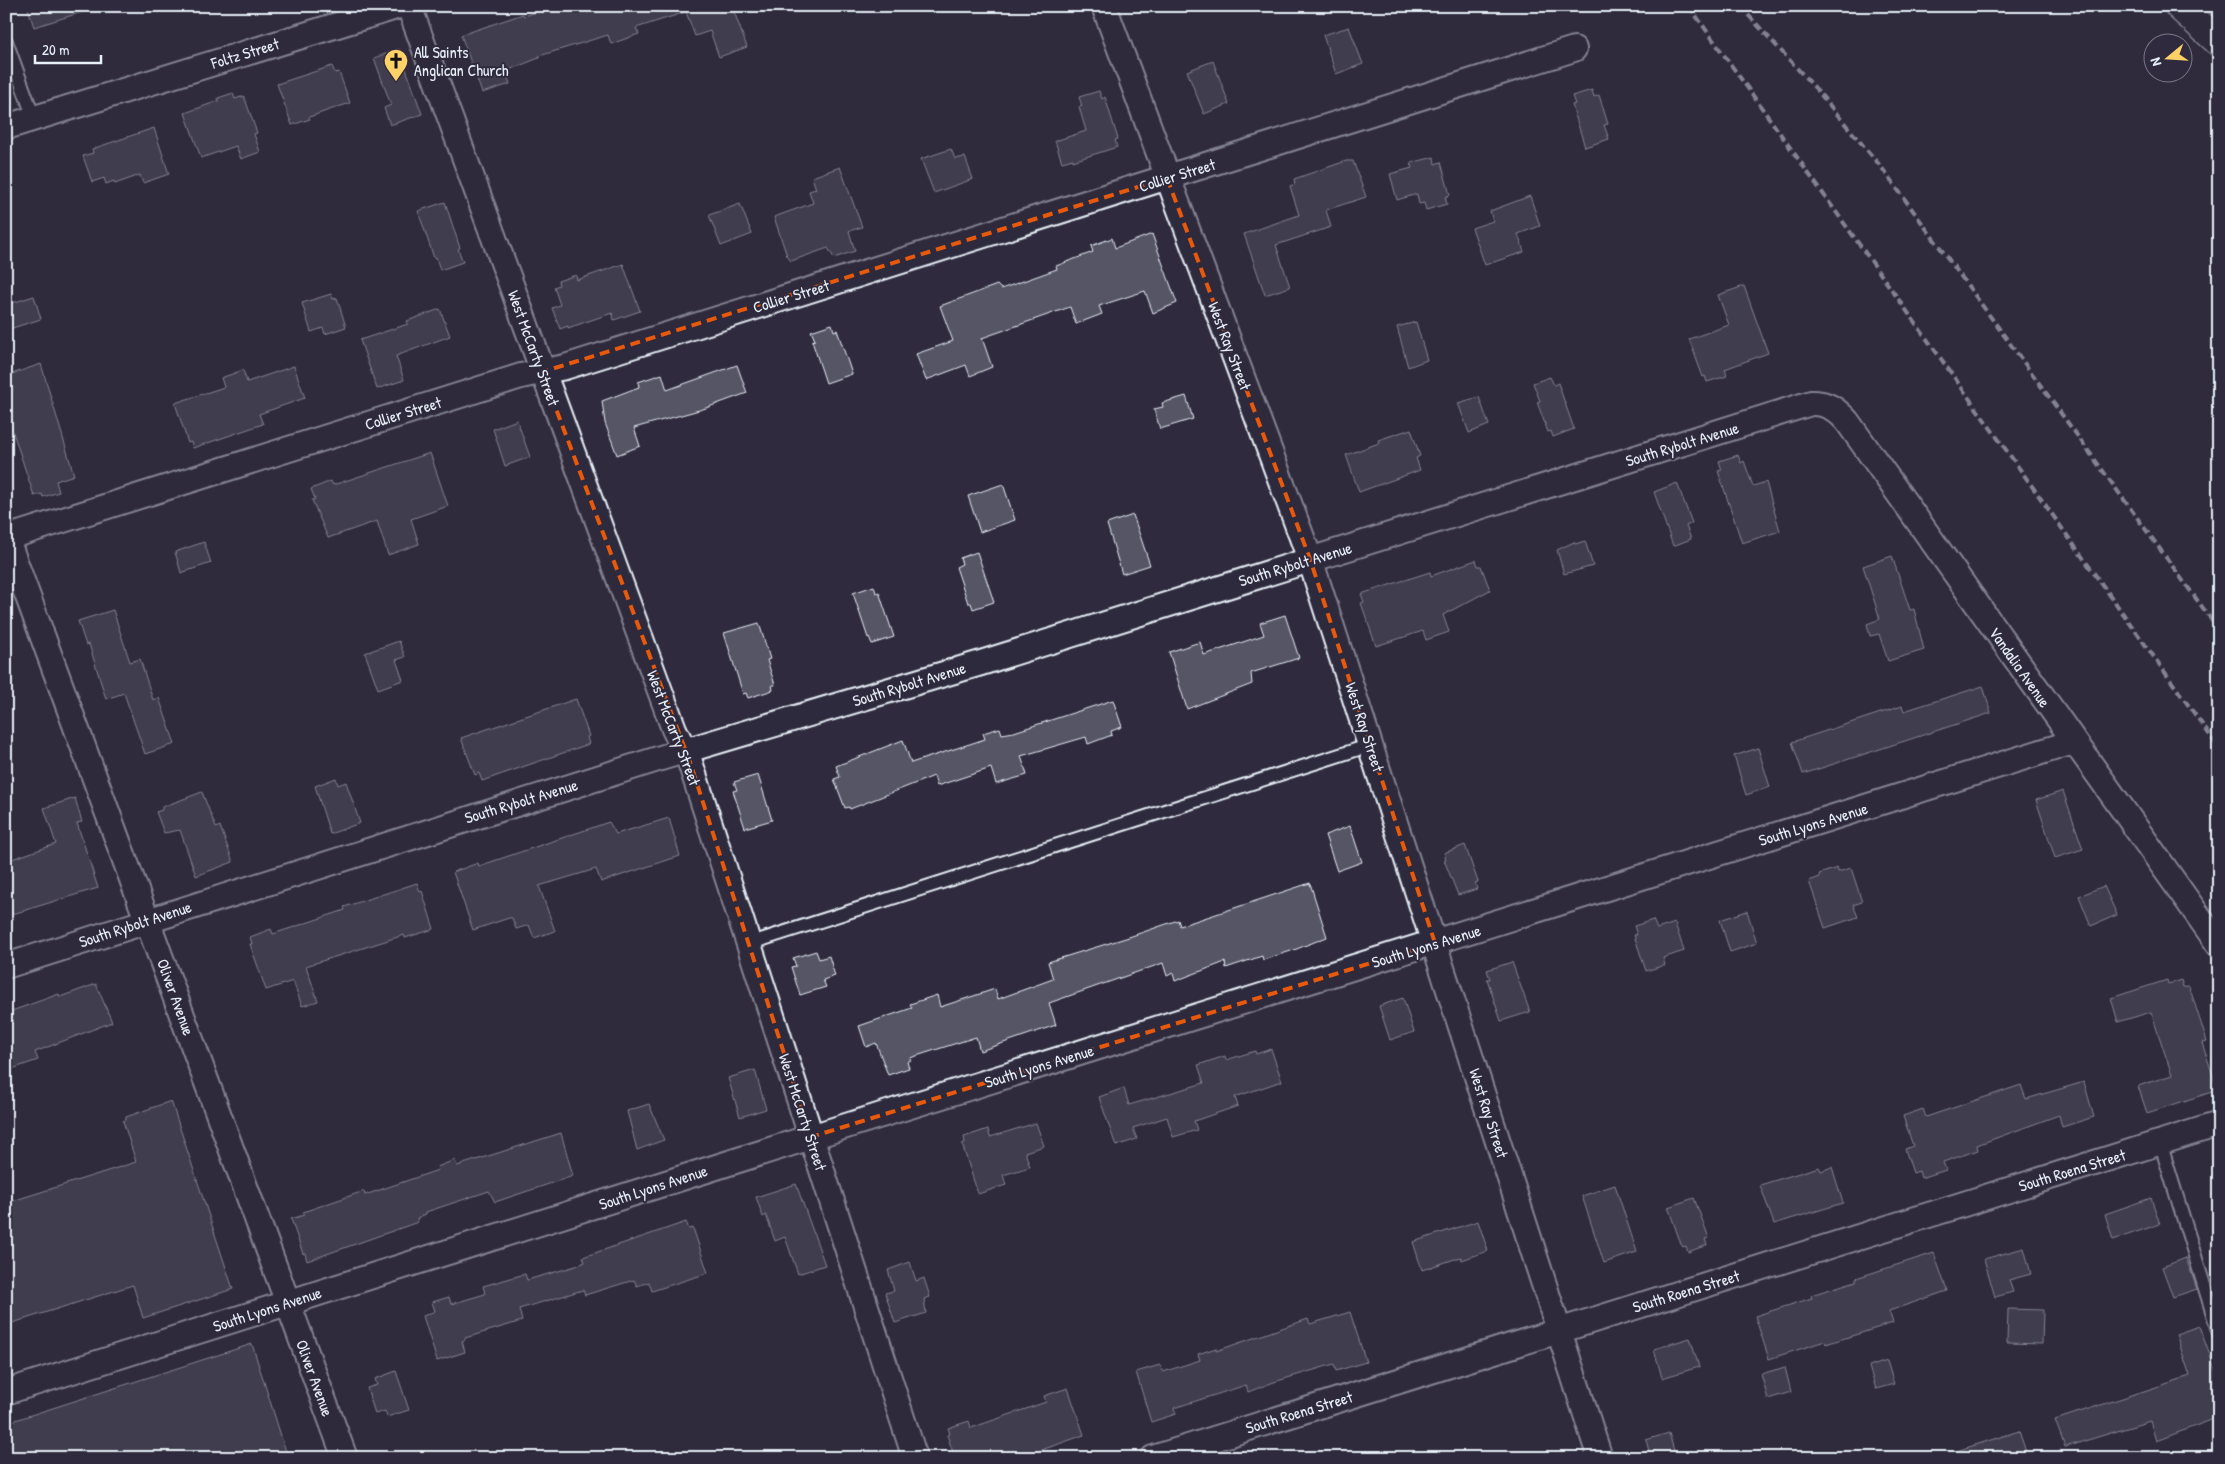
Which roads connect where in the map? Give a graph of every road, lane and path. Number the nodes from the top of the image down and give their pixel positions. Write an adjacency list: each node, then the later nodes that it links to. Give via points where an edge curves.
1 (399, 6): 8 (street, Foltz Street)
2 (409, 6): 11 (street, West McCarty Street)
3 (1104, 6): 10 (street, West Ray Street)
4 (2179, 6): 6 (highway)
5 (6, 41): 8 (lane)
6 (2219, 42)
7 (1574, 49): 10 (street, Collier Street)
8 (34, 118): 9 (street, Foltz Street)
9 (6, 127)
10 (1167, 178): 11 (street, Collier Street); 14 (street, West Ray Street)
11 (542, 372): 13 (street, Collier Street); 17 (street, West McCarty Street)
12 (1811, 403): 14 (street, South Rybolt Avenue); 15 (street, Vandalia Avenue, via 1829,406 1847,421)
13 (6, 538): 18 (street, Oliver Avenue)
14 (1310, 559): 16 (street, West Ray Street); 17 (street, South Rybolt Avenue, via 981,663)
15 (2073, 742): 19 (street, South Lyons Avenue); 21 (street, Vandalia Avenue)
16 (1371, 746): 19 (street, West Ray Street); 20 (lane)
17 (684, 751): 18 (street, South Rybolt Avenue); 20 (street, West McCarty Street)
18 (148, 919): 22 (street, South Rybolt Avenue); 26 (street, Oliver Avenue)
19 (1435, 943): 24 (street, South Lyons Avenue); 27 (street, West Ray Street)
20 (748, 944): 24 (street, West McCarty Street)
21 (2219, 946)
22 (6, 966)
23 (2219, 1124): 25 (street, South Roena Street)
24 (811, 1137): 26 (street, South Lyons Avenue); 31 (street, West McCarty Street)
25 (2160, 1142): 27 (street, South Roena Street); 28 (lane)
26 (288, 1302): 29 (street, South Lyons Avenue); 30 (street, Oliver Avenue)
27 (1559, 1330): 32 (street, South Roena Street); 33 (street, West Ray Street)
28 (2219, 1334)
29 (6, 1392)
30 (345, 1458)
31 (915, 1458)
32 (1153, 1458)
33 (1600, 1458)

